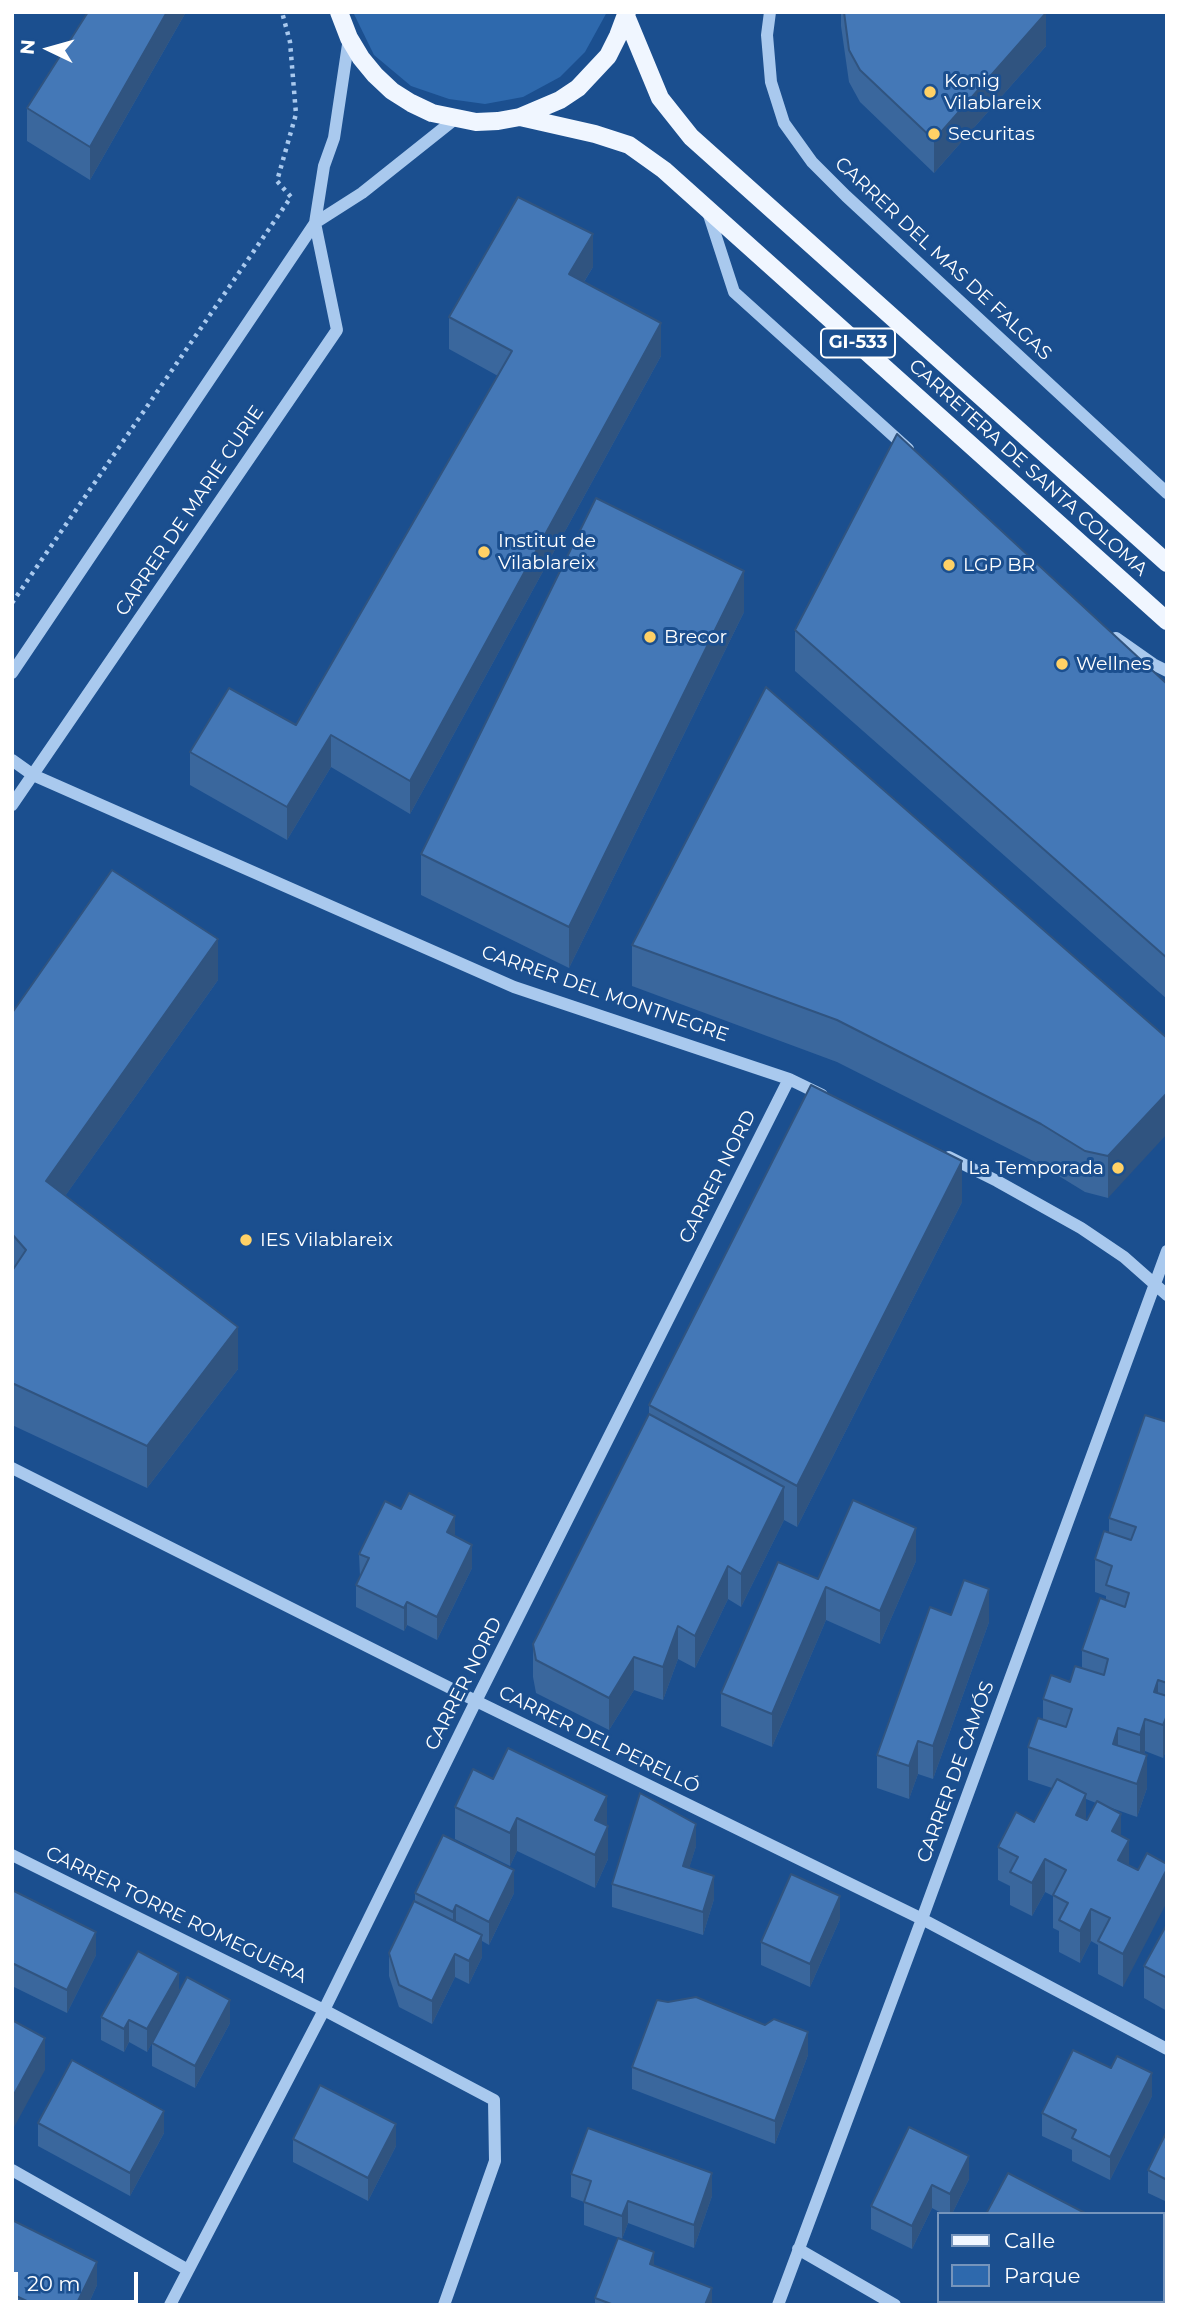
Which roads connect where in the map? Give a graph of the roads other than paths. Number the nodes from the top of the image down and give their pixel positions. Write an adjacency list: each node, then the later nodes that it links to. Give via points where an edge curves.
1 (339, 12): 4 (main road, GI-533)
2 (770, 12): 10 (street, CARRER DEL MAS DE FALGAS, via 771,82 785,122 812,162)
3 (627, 14): 5 (main road, GI-533, via 608,56 586,80 560,100); 11 (main road, CARRETERA DE SANTA COLOMA / GI-533, via 660,98 691,137)
4 (349, 38): 6 (main road, GI-533, via 392,91); 8 (street, CARRER DE MARIE CURIE)
5 (520, 117): 6 (main road, GI-533, via 476,122); 7 (main road, CARRETERA DE SANTA COLOMA / GI-533, via 629,145)
6 (454, 119): 8 (street, CARRER DE MARIE CURIE, via 362,193)
7 (707, 208): 9 (street, via 734,292); 12 (main road, CARRETERA DE SANTA COLOMA / GI-533)
8 (315, 222): 15 (street, CARRER DE MARIE CURIE); 17 (street, CARRER DE MARIE CURIE, via 337,330)
9 (920, 460)
10 (1167, 493)
11 (1167, 563)
12 (1167, 621)
13 (1105, 628): 14 (street)
14 (1167, 671)
15 (12, 673)
16 (12, 760): 17 (street, CARRER DEL MONTNEGRE)
17 (33, 775): 18 (street, CARRER DE MARIE CURIE); 19 (street, CARRER DEL MONTNEGRE, via 514,987)
18 (12, 805)
19 (789, 1079): 20 (street, CARRER DEL MONTNEGRE); 26 (street, CARRER NORD)
20 (838, 1103)
21 (936, 1151): 23 (street, via 1082,1228)
22 (1167, 1251): 23 (street, CARRER DE CAMÓS)
23 (1154, 1284): 24 (street); 28 (street, CARRER DE CAMÓS)
24 (1167, 1295)
25 (12, 1468): 26 (street, CARRER DEL PERELLÓ)
26 (476, 1701): 28 (street, CARRER DEL PERELLÓ); 29 (street, CARRER NORD)
27 (12, 1855): 29 (street, CARRER TORRE ROMEGUERA)
28 (922, 1919): 30 (street, CARRER DEL PERELLÓ); 32 (street, CARRER DE CAMÓS)
29 (324, 2010): 33 (street, CARRER NORD); 35 (street, CARRER TORRE ROMEGUERA, via 494,2100 495,2161)
30 (1167, 2049)
31 (12, 2170): 33 (street)
32 (798, 2249): 36 (street, CARRER DE CAMÓS); 37 (street)
33 (188, 2270): 34 (street, CARRER NORD)
34 (170, 2305)
35 (444, 2305)
36 (778, 2305)
37 (895, 2305)

